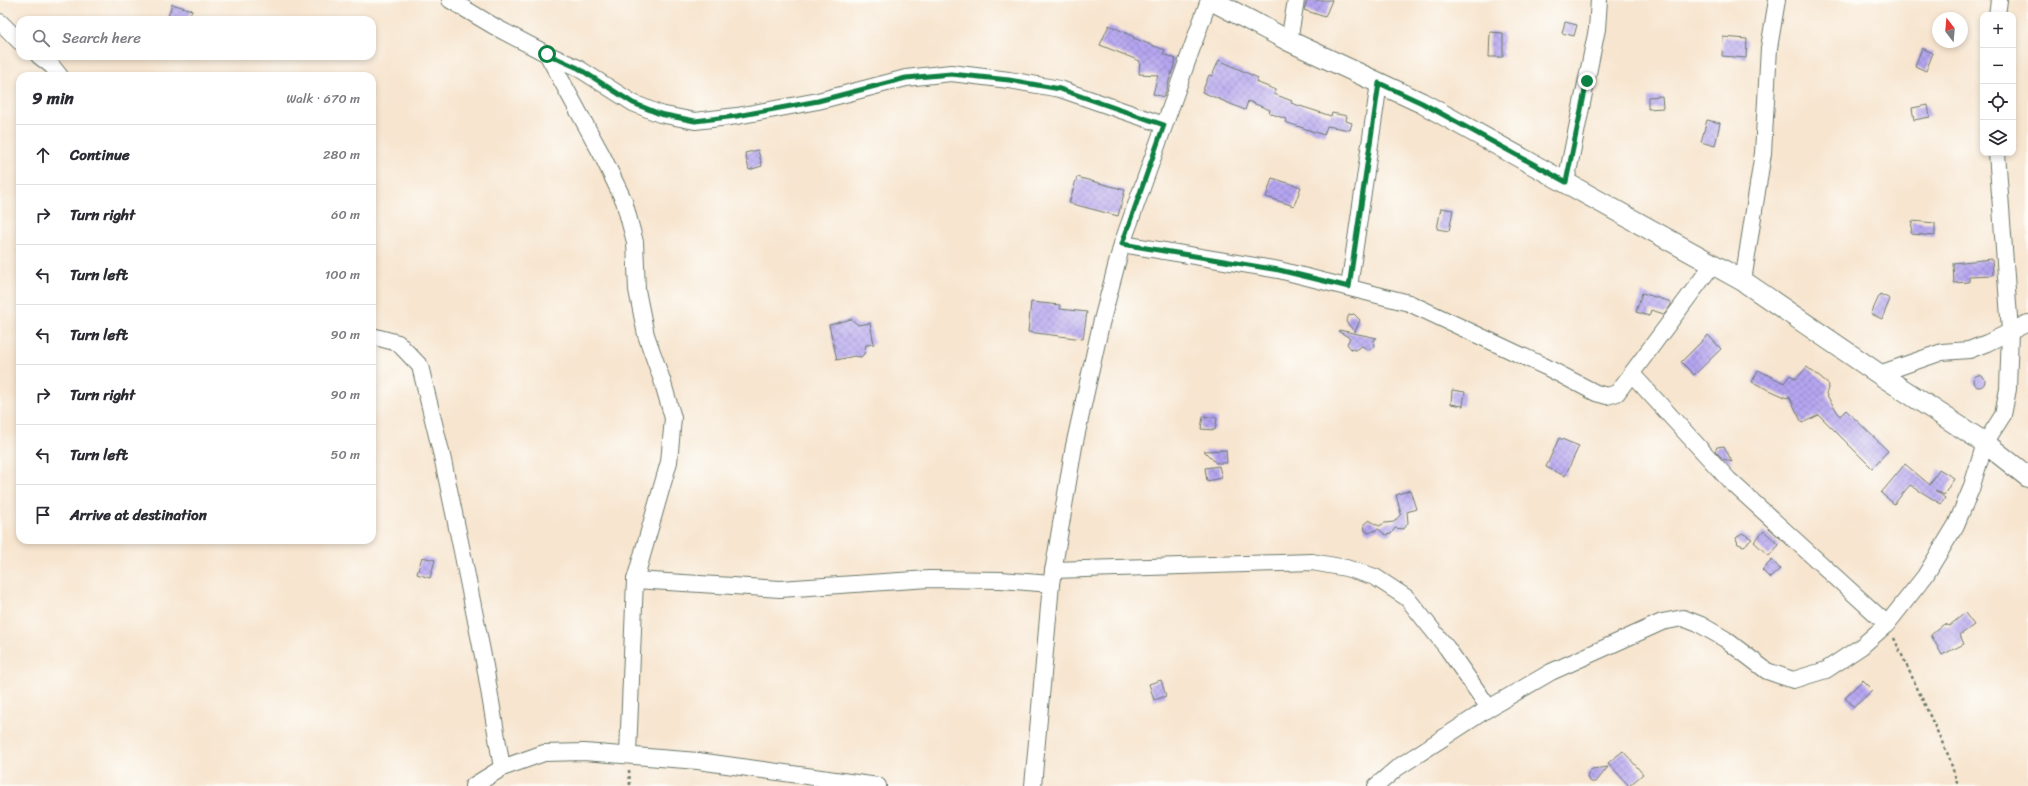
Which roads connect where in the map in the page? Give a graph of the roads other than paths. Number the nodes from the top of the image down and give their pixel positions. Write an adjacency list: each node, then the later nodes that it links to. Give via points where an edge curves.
1 (450, 0): 11 (street)
2 (1210, 0): 10 (main road); 15 (street)
3 (1296, 0): 10 (street)
4 (1599, 0): 17 (street, via 1597,29)
5 (1777, 0): 20 (street, via 1769,48 1763,152)
6 (1999, 0): 7 (street)
7 (1997, 12)
8 (0, 22): 9 (street)
9 (16, 38)
10 (1289, 41): 14 (main road)
11 (547, 54): 15 (street, via 578,68 633,103 660,114 695,121 818,101 906,78 951,74 1060,89); 30 (street, via 624,201 635,242 637,290 646,335 673,418 669,462)
12 (44, 60): 13 (street)
13 (57, 72)
14 (1379, 83): 17 (main road, via 1422,103); 21 (street)
15 (1164, 125): 18 (street)
16 (1997, 156): 23 (street)
17 (1566, 182): 19 (main road)
18 (1122, 244): 21 (street, via 1279,270); 29 (street, via 1074,446)
19 (1713, 264): 20 (main road); 25 (street)
20 (1743, 281): 26 (main road)
21 (1349, 287): 25 (street, via 1409,303 1596,393 1608,396 1617,393)
22 (2028, 324): 23 (street)
23 (2010, 331): 26 (street, via 1969,350 1942,352); 27 (street, via 2008,389 2003,415)
24 (376, 337): 34 (street, via 398,343 420,366 454,514 485,666)
25 (1632, 374): 31 (street, via 1729,480)
26 (1879, 374): 27 (main road)
27 (1985, 443): 28 (main road); 31 (street, via 1971,489 1956,525 1925,576)
28 (2028, 477)
29 (1052, 577): 30 (street, via 1000,580 929,579 780,589); 32 (street, via 1312,562 1346,568 1375,577 1407,598 1447,648); 37 (street)
30 (635, 580): 33 (street)
31 (1887, 624): 32 (street, via 1862,646 1826,670 1793,680 1767,671 1725,639 1701,625 1683,618 1662,622 1551,672)
32 (1489, 708): 38 (street, via 1397,768)
33 (628, 754): 34 (street, via 544,753); 36 (street, via 698,760)
34 (502, 768): 35 (street)
35 (473, 786)
36 (878, 786)
37 (1033, 786)
38 (1376, 786)

